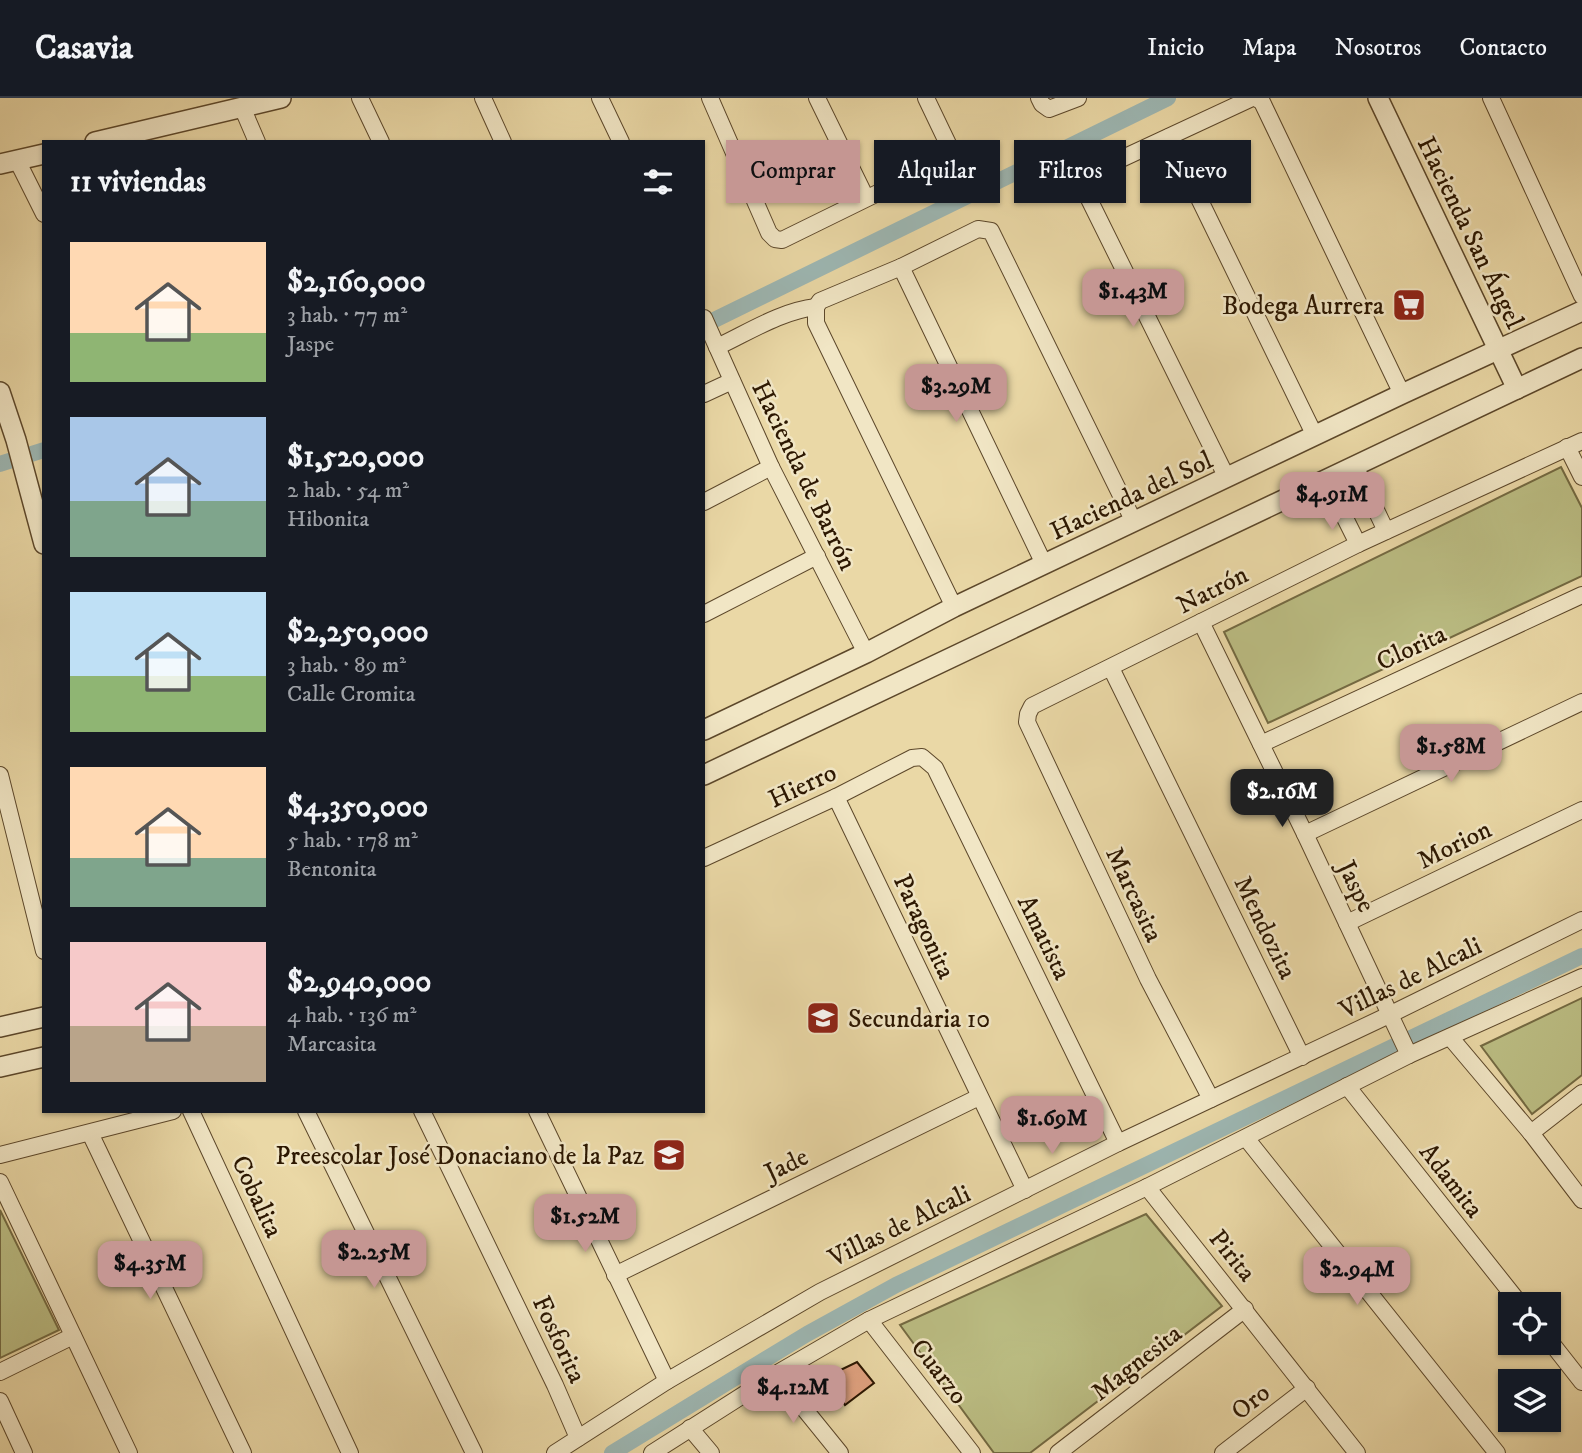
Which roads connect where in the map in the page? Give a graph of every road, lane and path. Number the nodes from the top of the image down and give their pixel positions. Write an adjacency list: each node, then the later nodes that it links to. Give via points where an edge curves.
1 (281, 98): 13 (street)
2 (360, 98): 18 (street)
3 (483, 98): 19 (street)
4 (600, 98): 20 (street)
5 (710, 98): 23 (street, via 775,239 789,238)
6 (817, 98): 23 (street)
7 (926, 98): 23 (street, via 949,151 941,162)
8 (1078, 98): 12 (street, via 1054,109)
9 (1254, 98): 15 (street); 37 (street, via 1262,102)
10 (1378, 98): 31 (street, Hacienda San Ángel)
11 (1490, 98): 26 (street)
12 (1042, 103)
13 (242, 107): 14 (street); 17 (street)
14 (134, 137): 16 (street)
15 (1169, 137): 39 (street); 44 (street, via 1093,172 1086,191)
16 (111, 140)
17 (256, 140)
18 (380, 140)
19 (502, 140)
20 (620, 140)
21 (42, 154): 22 (street)
22 (9, 162): 24 (street)
23 (866, 198)
24 (42, 211)
25 (901, 267): 27 (street, via 820,301); 47 (street, via 978,229 985,228 996,237); 52 (street)
26 (1582, 296)
27 (816, 307): 30 (street); 54 (street, via 816,323)
28 (1582, 311): 31 (street, Hacienda del Sol)
29 (705, 320): 30 (street, Hacienda de Barrón)
30 (715, 341): 33 (street, Hacienda de Barrón)
31 (1498, 350): 34 (street, Hacienda San Ángel); 37 (street, Hacienda del Sol)
32 (1582, 358): 34 (street)
33 (732, 381): 36 (street); 42 (street, Hacienda de Barrón)
34 (1517, 389): 41 (street)
35 (0, 392): 38 (street)
36 (705, 394)
37 (1402, 394): 39 (street, Hacienda del Sol)
38 (10, 436): 49 (street)
39 (1315, 436): 44 (street, Hacienda del Sol)
40 (1575, 444): 43 (street); 48 (street, Natrón)
41 (1355, 466): 45 (street); 48 (street)
42 (771, 467): 46 (street); 51 (street, Hacienda de Barrón)
43 (1582, 477)
44 (1227, 478): 47 (street, Hacienda del Sol)
45 (1326, 480): 50 (street); 65 (street)
46 (705, 501)
47 (1134, 522): 52 (street, Hacienda del Sol)
48 (1386, 531): 50 (street, Natrón)
49 (42, 536)
50 (1358, 544): 56 (street, Natrón)
51 (817, 556): 55 (street); 57 (street, Hacienda de Barrón)
52 (1044, 564): 54 (street, Hacienda del Sol)
53 (1582, 595): 62 (street, Clorita)
54 (954, 607): 57 (street, Hacienda del Sol)
55 (705, 613)
56 (1201, 622): 58 (street, Natrón); 62 (street, Jaspe)
57 (866, 653): 61 (street, Hacienda del Sol)
58 (1111, 668): 60 (street, Natrón); 79 (street, Mendozita)
59 (1582, 702): 68 (street)
60 (1032, 706): 85 (street, Marcasita, via 1027,722 1148,979)
61 (705, 730)
62 (1261, 744): 68 (street, Jaspe)
63 (922, 757): 66 (street, Hierro); 94 (street, Amatista, via 935,768)
64 (0, 775): 72 (street)
65 (705, 775)
66 (836, 797): 69 (street, Hierro); 84 (street, Paragonita)
67 (1582, 810): 71 (street, Morion)
68 (1305, 834): 71 (street, Jaspe)
69 (705, 858)
70 (1582, 920): 75 (street, Villas de Alcali)
71 (1348, 923): 75 (street, Jaspe)
72 (42, 943)
73 (1582, 977): 77 (street)
74 (42, 1017): 76 (street)
75 (1391, 1018): 78 (street, Jaspe); 79 (street, Villas de Alcali)
76 (0, 1027)
77 (1450, 1037): 78 (street); 92 (street)
78 (1408, 1052): 82 (street)
79 (1302, 1057): 85 (street, Villas de Alcali)
80 (42, 1058): 81 (street)
81 (0, 1068)
82 (1347, 1086): 93 (street); 101 (street, Adamita)
83 (1582, 1093): 92 (street)
84 (979, 1097): 98 (street, Paragonita); 100 (street, Jade)
85 (1211, 1099): 94 (street, Villas de Alcali)
86 (165, 1113): 91 (street)
87 (192, 1113): 117 (street, Cobalita)
88 (307, 1113): 118 (street)
89 (423, 1113): 113 (street, Fosforita)
90 (538, 1113): 100 (street)
91 (90, 1133): 95 (street); 116 (street)
92 (1531, 1133): 99 (street)
93 (1245, 1138): 97 (street); 127 (street)
94 (1118, 1143): 98 (street, Villas de Alcali)
95 (0, 1155)
96 (0, 1182): 104 (street)
97 (1147, 1187): 102 (street, Pirita); 103 (street)
98 (1024, 1190): 108 (street, Villas de Alcali, via 820,1292)
99 (1582, 1200)
100 (615, 1275): 108 (street)
101 (1510, 1292)
102 (1245, 1309): 110 (street, Pirita); 124 (street, Magnesita)
103 (869, 1320): 107 (street); 123 (street, Cuarzo)
104 (73, 1336): 106 (street); 115 (street)
105 (1561, 1355): 109 (street)
106 (0, 1372)
107 (776, 1374): 112 (street); 122 (street)
108 (667, 1381): 113 (street, Villas de Alcali)
109 (1582, 1382)
110 (1307, 1388): 125 (street, Oro); 126 (street, Pirita)
111 (0, 1401): 114 (street)
112 (691, 1428): 120 (street); 121 (street)
113 (578, 1438): 119 (street, Villas de Alcali)
114 (24, 1453)
115 (130, 1453)
116 (243, 1453)
117 (350, 1453)
118 (474, 1453)
119 (555, 1453)
120 (652, 1453)
121 (711, 1453)
122 (840, 1453)
123 (972, 1453)
124 (1058, 1453)
125 (1223, 1453)
126 (1357, 1453)
127 (1497, 1453)

